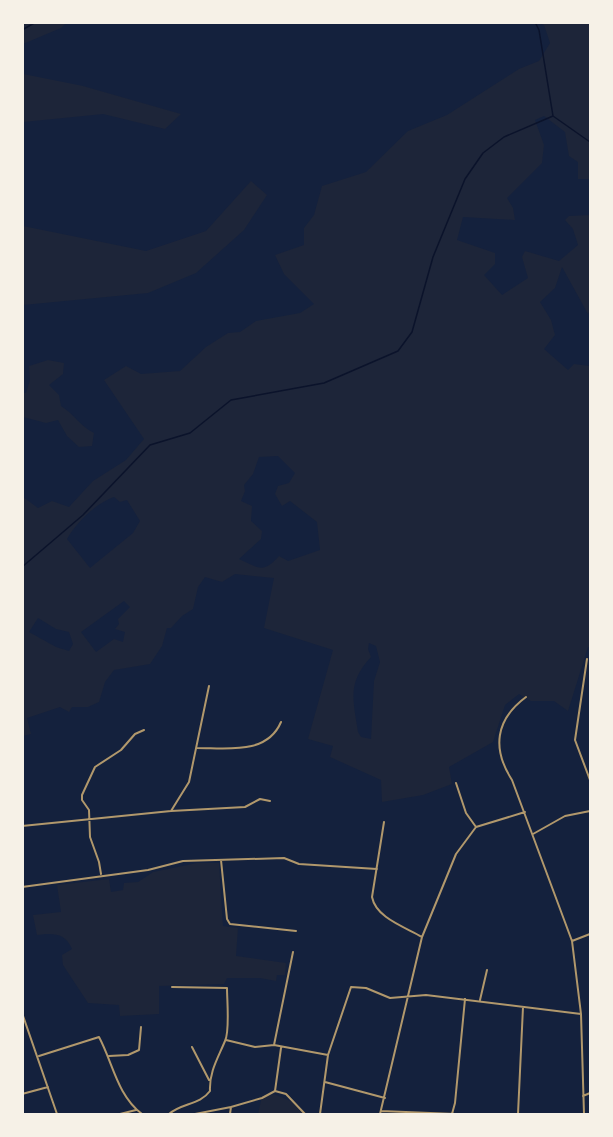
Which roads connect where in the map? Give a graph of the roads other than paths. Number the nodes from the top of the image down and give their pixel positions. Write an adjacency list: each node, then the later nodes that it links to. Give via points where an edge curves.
1 (587, 658): 7 (street, via 575,740)
2 (209, 686): 6 (street)
3 (526, 697): 12 (street, via 510,709 499,746 501,762)
4 (281, 722): 6 (street, via 268,740 254,746)
5 (144, 730): 13 (street, via 90,774 81,797)
6 (197, 748): 10 (street, via 189,782)
7 (591, 780)
8 (456, 783): 16 (street, via 466,813)
9 (270, 801): 10 (street, via 260,799 245,807)
10 (171, 810): 13 (street)
11 (591, 811): 17 (street, via 565,816)
12 (525, 812): 16 (street); 17 (street)
13 (90, 818): 15 (street); 20 (street, via 90,837)
14 (384, 822): 19 (street)
15 (22, 826)
16 (476, 827): 24 (street, via 456,854)
17 (533, 834): 25 (street)
18 (221, 860): 19 (street, via 284,858 299,864); 20 (street, via 183,861 148,870); 22 (street, via 230,924)
19 (377, 869): 24 (street, via 374,906)
20 (101, 874): 21 (street)
21 (22, 887)
22 (296, 931)
23 (591, 934): 25 (street)
24 (422, 937): 29 (street)
25 (572, 941): 34 (street)
26 (293, 952): 37 (street)
27 (487, 970): 31 (street)
28 (172, 987): 36 (street, via 227,988)
29 (409, 998): 30 (street, via 426,995); 40 (street, via 390,998 366,988 351,987); 50 (street)
30 (465, 999): 31 (street); 62 (street)
31 (480, 1000): 32 (street)
32 (523, 1007): 34 (street); 63 (street)
33 (22, 1012): 41 (street)
34 (581, 1014): 49 (street)
35 (141, 1027): 42 (street, via 139,1050)
36 (226, 1040): 37 (street, via 255,1047); 43 (street)
37 (274, 1045): 39 (street)
38 (192, 1047): 43 (street)
39 (281, 1048): 40 (street); 46 (street)
40 (328, 1055): 44 (street)
41 (39, 1056): 42 (street, via 99,1037); 45 (street)
42 (109, 1056): 52 (street, via 118,1085)
43 (209, 1080): 57 (street, via 210,1091 206,1096 175,1108)
44 (325, 1082): 50 (street); 61 (street)
45 (48, 1087): 48 (street); 54 (street)
46 (275, 1091): 51 (street); 60 (street, via 286,1094)
47 (591, 1093): 49 (street)
48 (22, 1094)
49 (583, 1096): 64 (street)
50 (385, 1098): 53 (street)
51 (231, 1107): 58 (street); 59 (street)
52 (136, 1110): 55 (street); 56 (street)
53 (381, 1113): 62 (street)
54 (57, 1114)
55 (120, 1114)
56 (142, 1114)
57 (170, 1114)
58 (195, 1114)
59 (230, 1114)
60 (305, 1114)
61 (320, 1114)
62 (454, 1114)
63 (518, 1114)
64 (584, 1114)

